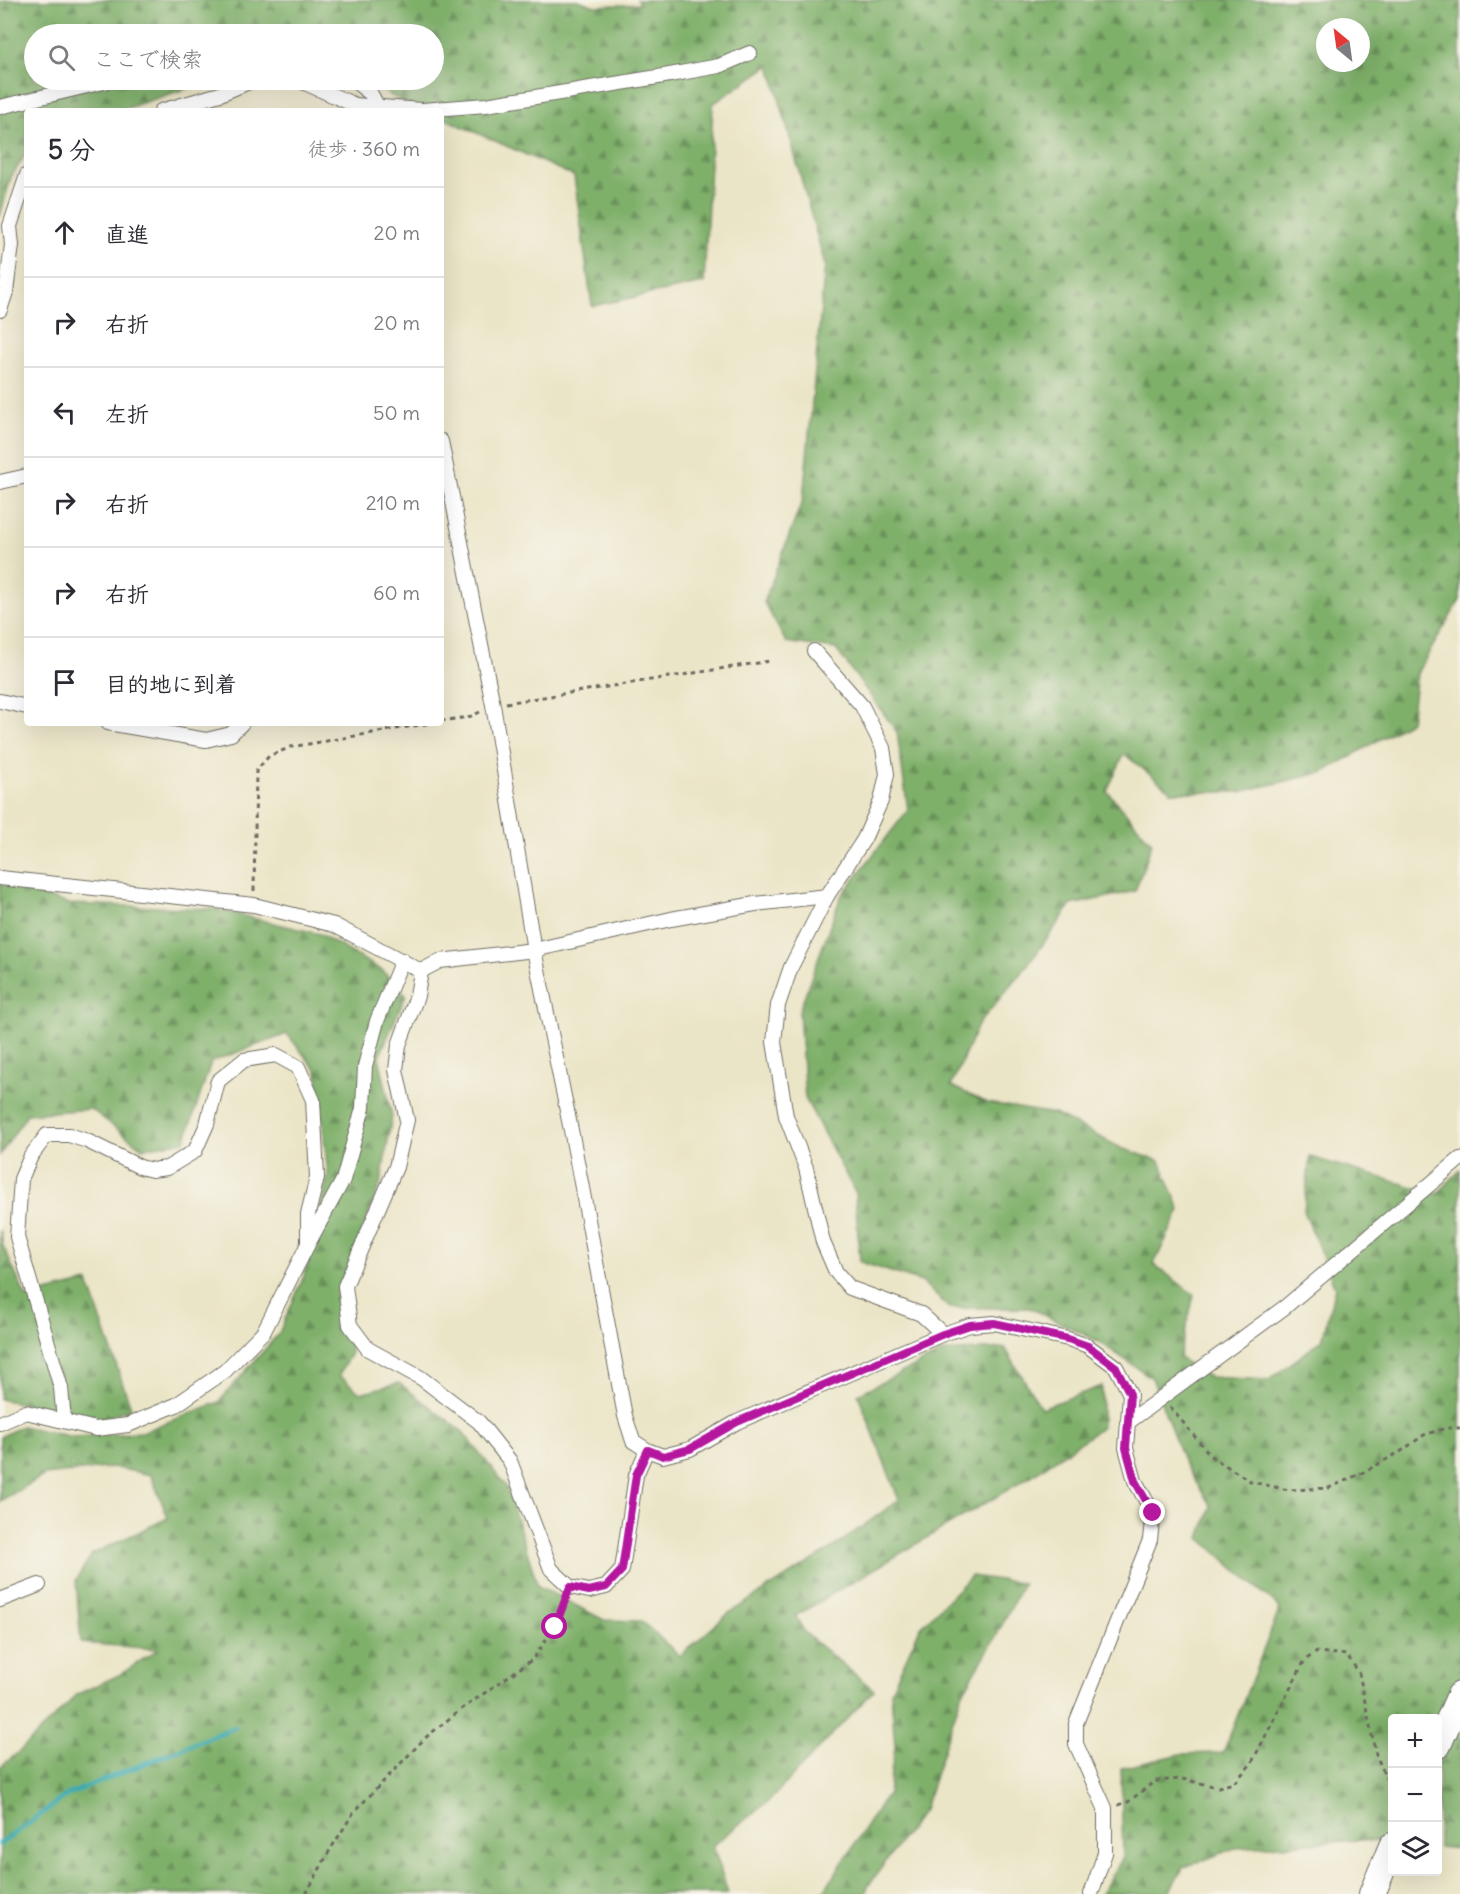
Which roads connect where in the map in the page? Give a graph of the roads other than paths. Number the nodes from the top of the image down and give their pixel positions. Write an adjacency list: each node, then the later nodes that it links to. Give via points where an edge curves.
1 (750, 53): 10 (street, via 719,66)
2 (71, 90): 6 (street)
3 (230, 90): 7 (street)
4 (321, 90): 8 (street, via 355,105)
5 (366, 90): 9 (street)
6 (0, 107)
7 (171, 108)
8 (374, 108)
9 (379, 108)
10 (444, 109)
11 (24, 184): 12 (street, via 10,226 12,245)
12 (0, 310)
13 (444, 456): 23 (street, via 494,705)
14 (24, 477): 15 (street)
15 (0, 482)
16 (814, 651): 22 (street, via 862,706 883,748 887,774 881,801 864,839)
17 (0, 701): 18 (street)
18 (24, 705)
19 (125, 726): 20 (street, via 206,740 231,734)
20 (239, 726)
21 (0, 878): 24 (street, via 254,905 334,925)
22 (827, 896): 23 (street, via 681,917); 28 (street, via 791,967 778,1005 774,1042 786,1116 806,1168 822,1242 836,1272 850,1288 921,1314)
23 (534, 950): 25 (street, via 440,961); 32 (street, via 625,1416 633,1441)
24 (402, 960): 25 (street); 27 (street, via 377,1021 365,1066 363,1108 343,1180)
25 (421, 971): 32 (street, via 417,996 399,1045 396,1070 407,1120 396,1167 345,1286 350,1325 368,1349 421,1378 478,1422 510,1461 551,1569 570,1587 589,1591 606,1587 622,1570 636,1475)
26 (1460, 1159): 31 (street, via 1285,1307)
27 (308, 1244): 29 (street, via 264,1331 225,1371 176,1405 128,1425 96,1429); 29 (street, via 308,1214 317,1177 314,1100 298,1066 276,1055 244,1060 218,1082 195,1151 167,1168 140,1167 87,1141 69,1135 47,1135 31,1156 21,1179 17,1238 61,1388)
28 (943, 1334): 31 (street, via 970,1325 994,1323 1088,1346 1116,1367 1130,1394); 32 (street, via 737,1422 690,1449 663,1456)
29 (64, 1421): 30 (street, via 26,1412)
30 (0, 1423)
31 (1127, 1424): 38 (street, via 1126,1448 1135,1481 1153,1513 1150,1540 1076,1723 1076,1744 1105,1808 1105,1853)
32 (648, 1450)
33 (39, 1585): 34 (street)
34 (0, 1600)
35 (1460, 1695): 36 (highway)
36 (1442, 1734)
37 (1388, 1856): 39 (highway)
38 (1091, 1894)
39 (1372, 1894)

